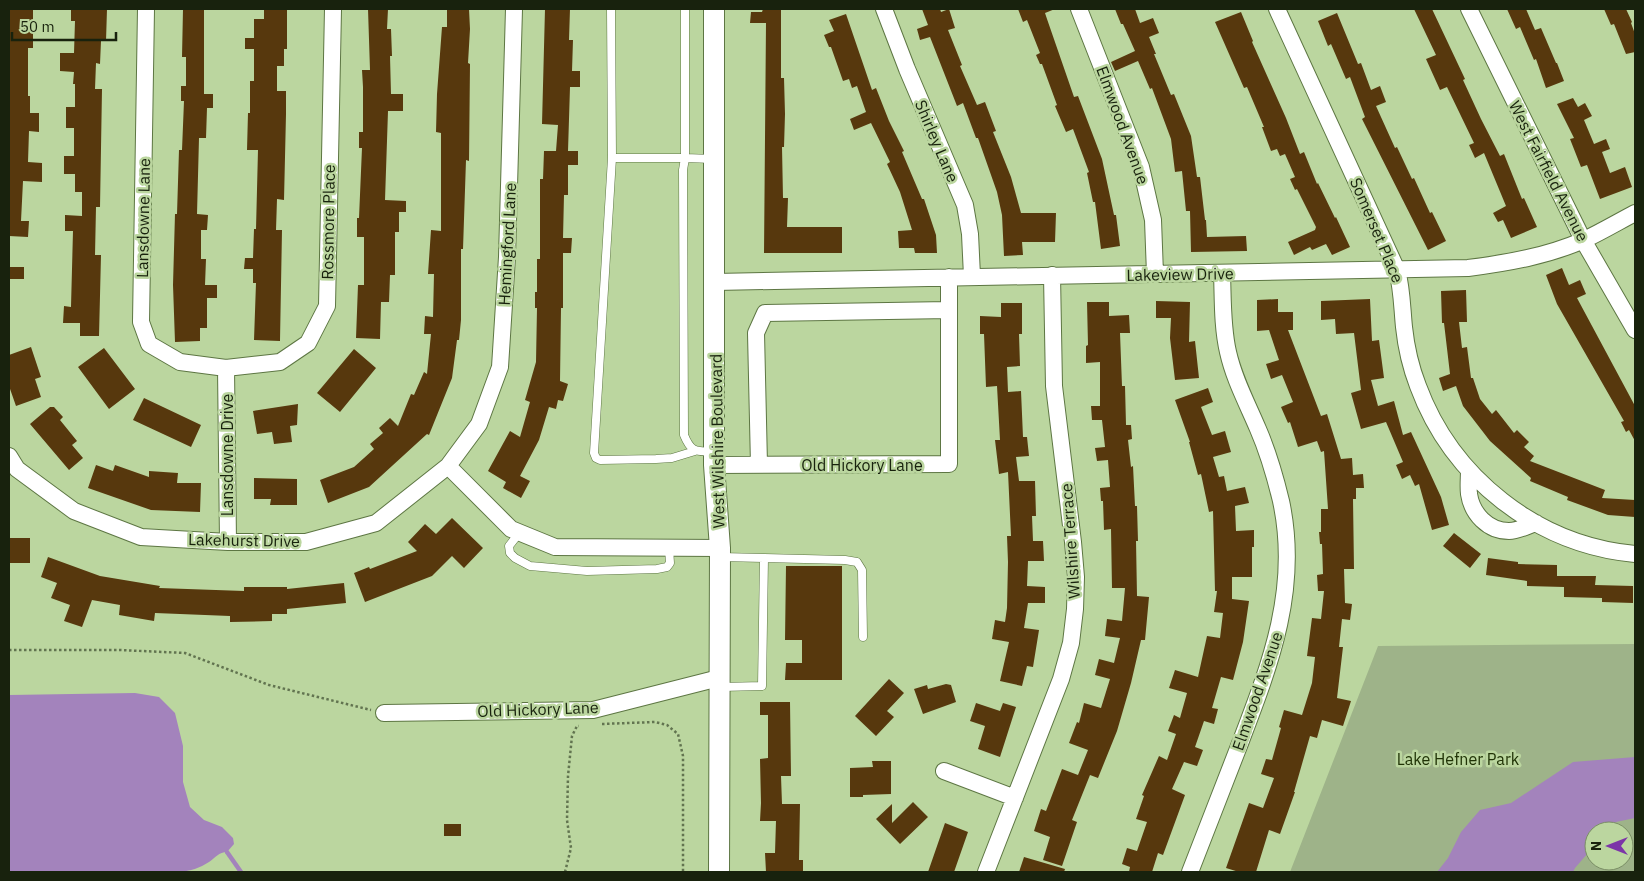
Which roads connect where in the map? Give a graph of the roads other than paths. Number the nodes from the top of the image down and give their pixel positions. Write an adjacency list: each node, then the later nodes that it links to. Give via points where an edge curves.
1 (146, 9): 25 (street, Lansdowne Lane, via 141,322 149,344 180,362)
2 (333, 9): 25 (street, Rossmore Place, via 327,306 308,342 280,362)
3 (514, 9): 28 (street, Hemingford Lane, via 507,257 500,367 479,424)
4 (611, 9): 11 (lane)
5 (685, 9): 12 (lane)
6 (714, 9): 13 (street, West Wilshire Boulevard)
7 (884, 9): 20 (street, Shirley Lane, via 965,205)
8 (1079, 9): 18 (street, Elmwood Avenue, via 1141,167 1153,220)
9 (1277, 9): 16 (street, Somerset Place)
10 (1469, 9): 15 (street, West Fairfield Avenue)
11 (612, 158): 12 (lane); 26 (lane, via 594,453 600,460)
12 (685, 158): 13 (lane); 26 (lane, via 684,435 688,446)
13 (715, 159): 22 (street, West Wilshire Boulevard)
14 (1635, 213): 15 (street, Lakeview Drive)
15 (1583, 240): 16 (street, Lakeview Drive, via 1541,255 1497,264 1446,270); 24 (street, West Fairfield Avenue)
16 (1397, 270): 17 (street, Lakeview Drive); 30 (street, Somerset Place, via 1404,328 1418,386 1445,440)
17 (1222, 273): 18 (street, Lakeview Drive); 45 (street, Elmwood Avenue, via 1223,324 1228,352 1268,454 1281,503 1286,585 1277,639 1265,679)
18 (1155, 274): 19 (street, Lakeview Drive)
19 (1052, 275): 20 (street, Lakeview Drive); 42 (street, Wilshire Terrace, via 1054,386 1073,542 1075,609 1071,643 1061,679)
20 (972, 276): 21 (street, Lakeview Drive)
21 (949, 277): 22 (street, Lakeview Drive); 23 (street)
22 (715, 282): 26 (street, West Wilshire Boulevard)
23 (949, 310): 27 (street, via 766,313 756,333); 27 (street, Old Hickory Lane, via 949,464)
24 (1635, 330)
25 (226, 368): 33 (street, Lansdowne Drive)
26 (708, 456): 27 (street, Old Hickory Lane); 35 (street, West Wilshire Boulevard)
27 (759, 465)
28 (448, 466): 32 (street, via 511,529); 33 (street, Lakehurst Drive, via 376,522 306,542)
29 (12, 467): 33 (street, Lakehurst Drive, via 74,511 141,537)
30 (1469, 470): 31 (street, Somerset Place, via 1503,502); 31 (street, via 1469,494 1473,508 1488,525 1509,531)
31 (1536, 522): 36 (street, Somerset Place, via 1572,540)
32 (520, 532): 34 (street, via 556,546); 34 (lane, via 510,546 510,553 530,566 587,571 666,568 670,563)
33 (228, 542)
34 (669, 548): 35 (street)
35 (720, 552): 37 (lane); 39 (street, West Wilshire Boulevard)
36 (1635, 554)
37 (764, 558): 38 (lane, via 857,562 862,570); 39 (lane, via 762,686)
38 (863, 637)
39 (719, 682): 40 (street, Old Hickory Lane, via 593,710); 43 (street, West Wilshire Boulevard)
40 (384, 713)
41 (944, 771): 42 (street)
42 (1015, 798): 44 (street, Wilshire Terrace)
43 (719, 872)
44 (986, 872)
45 (1190, 872)

